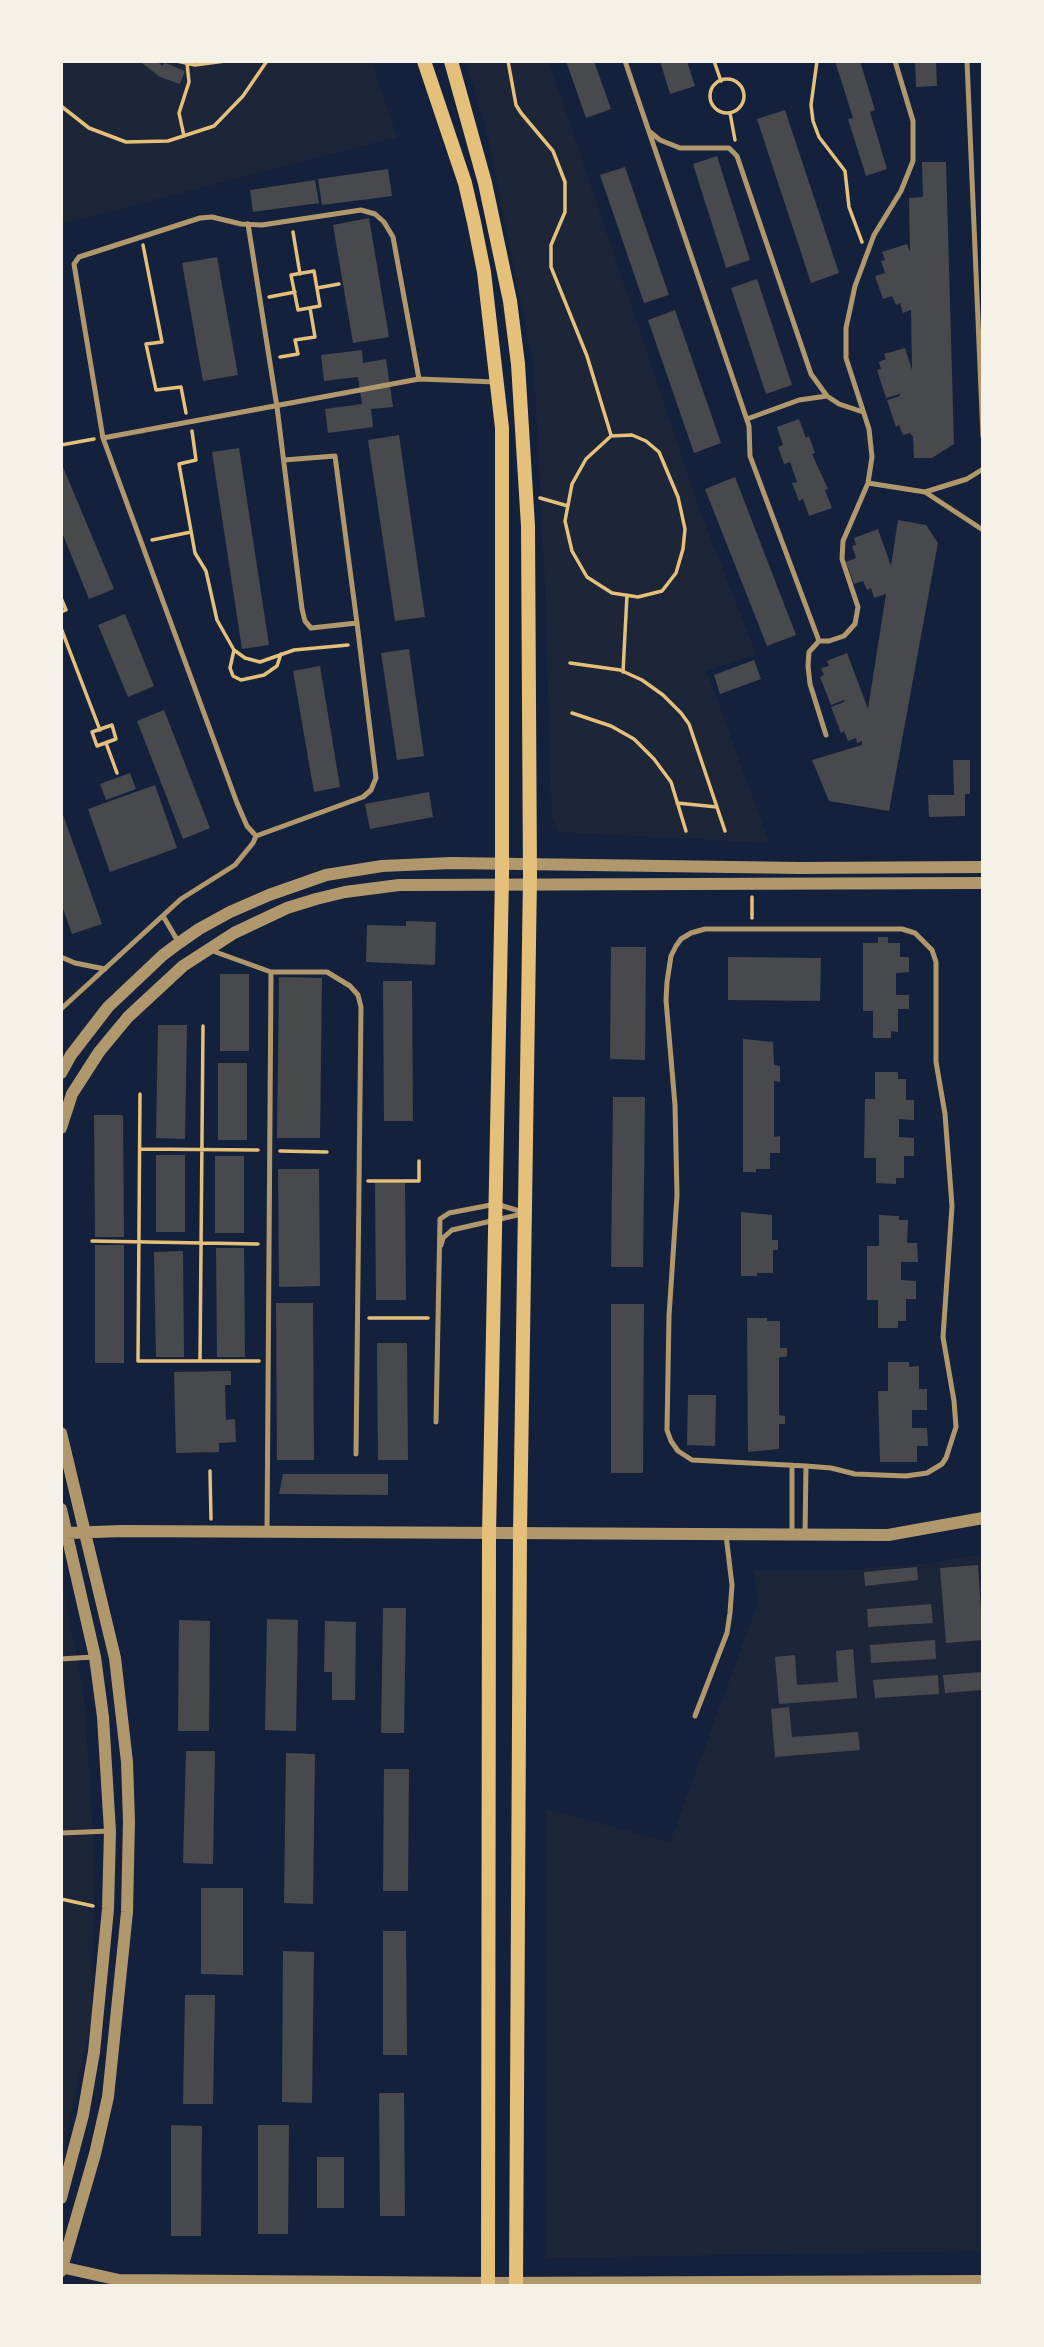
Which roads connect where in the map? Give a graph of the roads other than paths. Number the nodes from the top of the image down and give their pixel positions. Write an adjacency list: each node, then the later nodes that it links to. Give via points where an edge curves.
1 (424, 61): 9 (main road, via 474,222)
2 (451, 61): 26 (main road, via 485,183 518,364 527,494)
3 (625, 61): 6 (lane)
4 (895, 61): 12 (lane, via 913,121 913,161 874,235 846,328 846,358)
5 (967, 61): 14 (lane)
6 (648, 130): 10 (lane, via 680,148 729,148 737,156 811,374); 13 (lane)
7 (248, 224): 8 (lane, via 361,210 384,222 393,237); 11 (lane); 15 (lane, via 200,218 79,257 74,264)
8 (419, 379): 9 (lane); 11 (lane)
9 (498, 382): 25 (main road, via 502,442)
10 (827, 396): 12 (lane); 13 (lane, via 799,400)
11 (278, 407): 15 (lane); 16 (lane)
12 (863, 412): 18 (lane, via 872,457)
13 (747, 419): 22 (lane, via 750,457)
14 (983, 437)
15 (103, 438): 24 (lane, via 237,803)
16 (284, 460): 21 (lane, via 305,621 311,628); 21 (lane, via 335,456)
17 (983, 469): 19 (lane)
18 (868, 483): 19 (lane); 22 (lane, via 843,541 842,559 858,607 855,624 844,636)
19 (925, 492): 20 (lane)
20 (983, 530)
21 (357, 623): 24 (lane, via 376,778 363,797)
22 (819, 641): 23 (lane, via 809,652 808,666)
23 (826, 735)
24 (256, 836): 31 (lane, via 235,865)
25 (502, 864): 26 (street); 29 (main road); 32 (street, via 382,866 326,875 230,912)
26 (530, 864): 27 (street); 30 (main road)
27 (983, 867)
28 (983, 883): 30 (street)
29 (501, 884): 30 (street); 33 (street, via 345,892 287,908); 40 (main road)
30 (530, 884): 41 (main road)
31 (163, 916): 32 (lane); 35 (lane)
32 (179, 943): 38 (street, via 108,1007)
33 (207, 949): 36 (lane); 39 (street, via 137,1009 99,1052 72,1094)
34 (61, 957): 35 (lane)
35 (106, 969): 37 (lane)
36 (271, 972): 46 (lane, via 327,972 358,995); 52 (lane)
37 (61, 1009)
38 (61, 1073)
39 (61, 1128)
40 (496, 1203): 41 (lane); 42 (main road); 43 (lane, via 443,1215 438,1224)
41 (525, 1213): 42 (lane); 54 (main road)
42 (495, 1220): 43 (lane, via 452,1230); 55 (main road)
43 (439, 1251): 44 (lane)
44 (436, 1422)
45 (61, 1433): 51 (street)
46 (356, 1454)
47 (792, 1465): 48 (lane); 48 (lane, via 692,1460 678,1451 667,1430 677,1195 674,1069 666,1000 671,956 681,939 705,929 902,929 923,939 936,962 936,1062 945,1114 951,1206 943,1337 956,1427 942,1465 927,1474 855,1474); 57 (lane)
48 (806, 1466): 58 (lane)
49 (61, 1509): 53 (street)
50 (983, 1518): 58 (street, via 888,1535)
51 (86, 1531): 52 (street); 53 (street); 65 (street, via 115,1658 126,1749 127,1912 108,2096)
52 (267, 1532): 55 (street)
53 (68, 1533): 59 (street)
54 (520, 1533): 55 (street); 56 (street); 68 (main road)
55 (489, 1534): 67 (main road)
56 (726, 1535): 57 (street); 61 (lane, via 732,1585 727,1633)
57 (792, 1535): 58 (street)
58 (805, 1535)
59 (95, 1657): 60 (lane); 62 (street)
60 (61, 1659)
61 (695, 1716)
62 (110, 1831): 63 (lane); 64 (street, via 108,1909 94,2052)
63 (61, 1833)
64 (61, 2198)
65 (62, 2268): 67 (street, via 119,2280)
66 (983, 2281): 68 (street)
67 (488, 2284): 68 (street)
68 (516, 2284)

